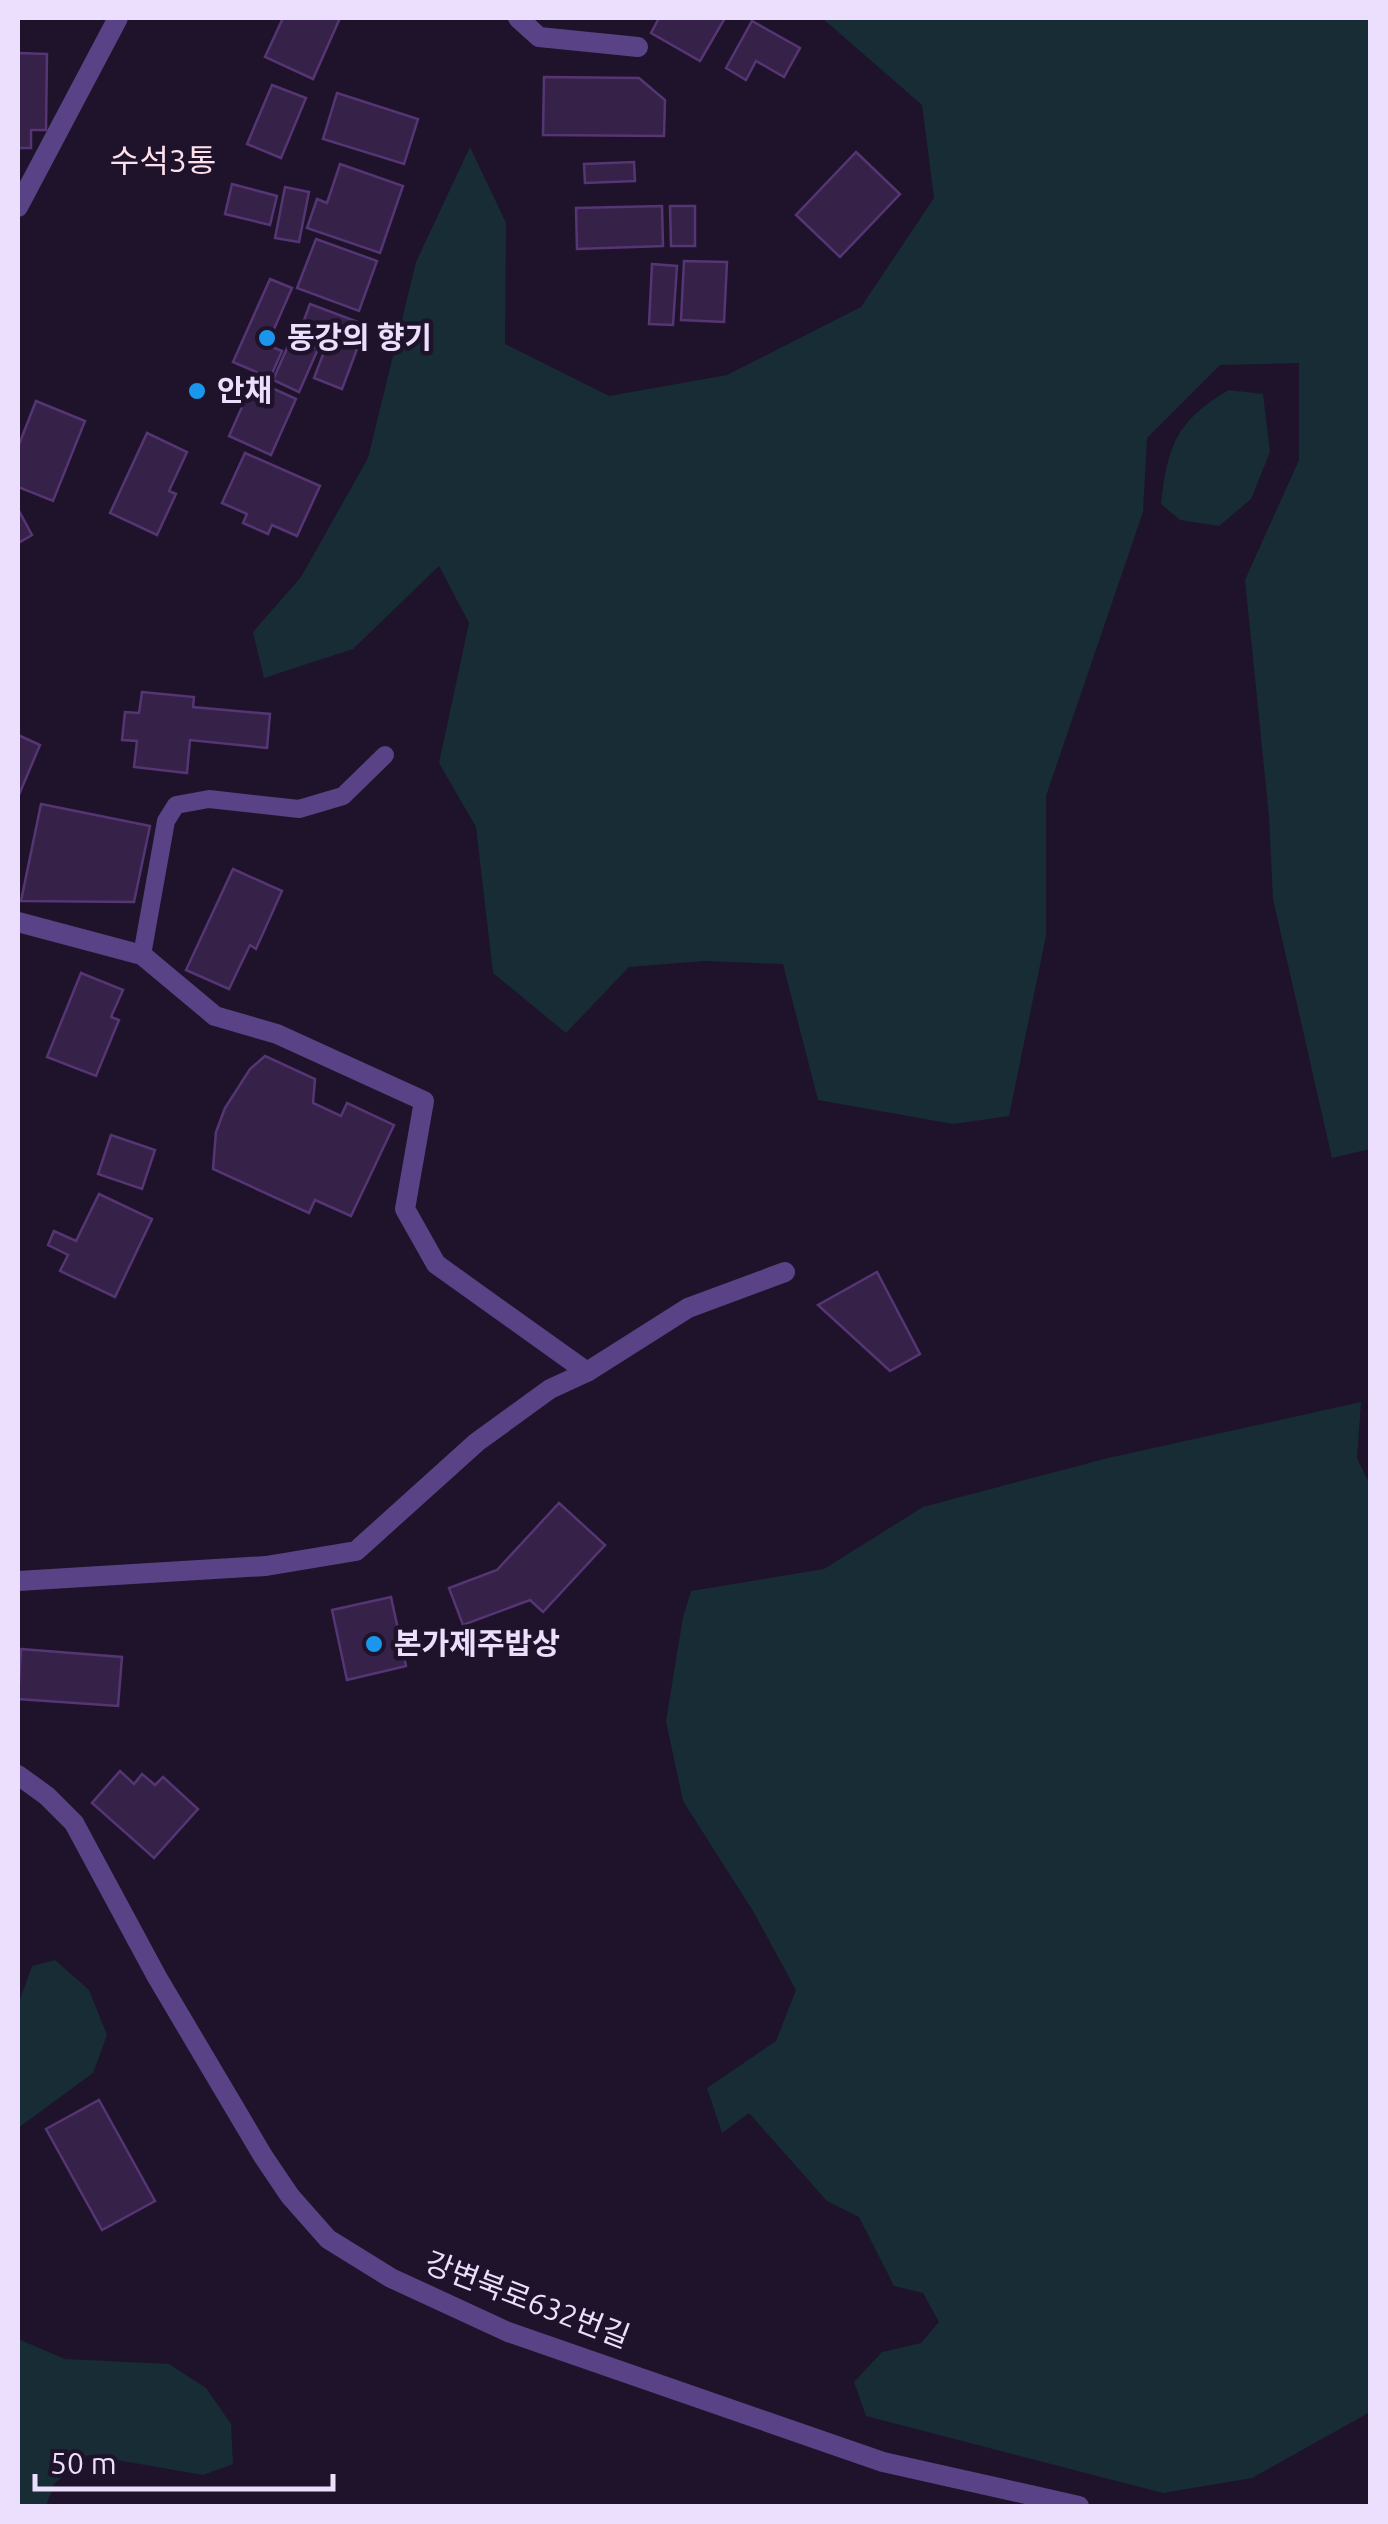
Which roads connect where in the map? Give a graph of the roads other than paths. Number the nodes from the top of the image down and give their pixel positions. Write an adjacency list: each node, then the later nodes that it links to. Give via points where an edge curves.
1 (118, 18): 4 (street)
2 (518, 18): 3 (street, via 539,36)
3 (638, 47)
4 (18, 206)
5 (385, 756): 7 (lane, via 343,796 299,809 209,799 176,805 166,821)
6 (18, 922): 7 (street)
7 (142, 956): 9 (street, via 215,1016 277,1034 424,1101 405,1209 436,1264)
8 (785, 1272): 9 (street, via 688,1308)
9 (587, 1372): 10 (street, via 550,1389 477,1442 356,1551 266,1566)
10 (18, 1581)
11 (18, 1775): 12 (street, 강변북로632번길, via 74,1823 263,2156 328,2239 390,2278 508,2332 883,2462)
12 (1079, 2506)

